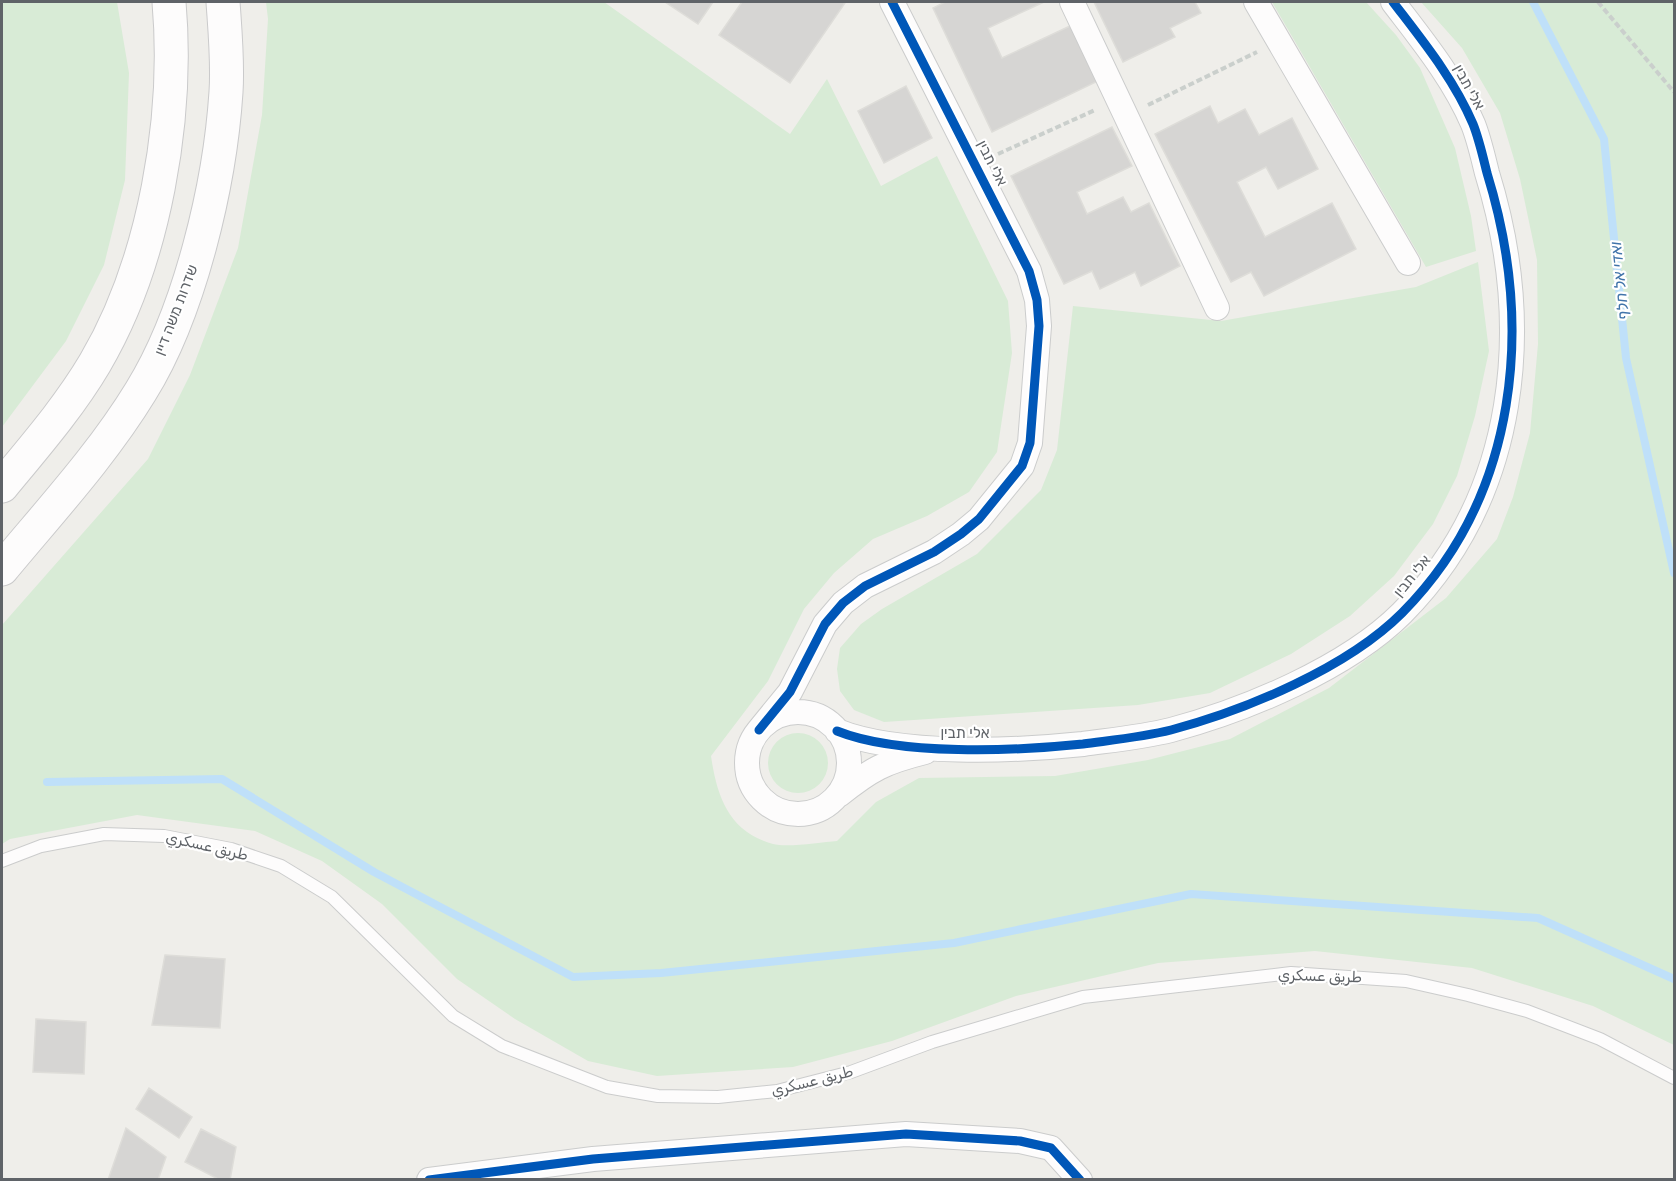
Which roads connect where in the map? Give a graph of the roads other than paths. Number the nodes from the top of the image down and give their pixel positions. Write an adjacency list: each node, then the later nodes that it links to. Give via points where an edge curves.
1 (169, 2): 9 (street, via 172,53 168,121 147,235 132,282 96,362)
2 (223, 2): 10 (street, שדרות משה דיין, via 226,91 222,129 199,248 183,301 142,390 110,437)
3 (892, 2): 11 (street, אלי תבין, via 1029,271 1039,326 1030,443 1022,466 979,519 934,552 865,586 843,603 825,624)
4 (1072, 2): 8 (street)
5 (1256, 2): 7 (street)
6 (1393, 2): 14 (street, אלי תבין, via 1444,72 1473,124 1500,215 1509,272 1511,373 1501,432 1486,487 1462,535 1402,613 1368,640 1331,666 1228,711 1169,730 1121,739 1054,747)
7 (1408, 263)
8 (1217, 308)
9 (2, 486)
10 (2, 569)
11 (810, 654): 12 (street, אלי תבין, via 814,703); 13 (street, אלי תבין, via 790,692)
12 (830, 725): 13 (street, via 807,713 789,713 772,718); 14 (street, אלי תבין, via 860,740); 15 (street, via 846,746 849,764 846,781)
13 (759, 730): 15 (street, via 746,759 754,791 765,803 794,815 810,814)
14 (942, 748): 15 (street, אלי תבין, via 899,758 869,771)
15 (837, 796)
16 (2, 861): 17 (lane, طريق عسكري, via 41,846 104,834 164,836 231,849 271,863 332,897 453,1016 502,1046 607,1087 658,1096 718,1097 777,1091 850,1072 932,1042 1083,997 1291,973 1406,981 1527,1011 1600,1039)
17 (1674, 1078)
18 (429, 1179): 19 (street, via 593,1159 906,1134 1020,1141 1051,1148)
19 (1080, 1179)

